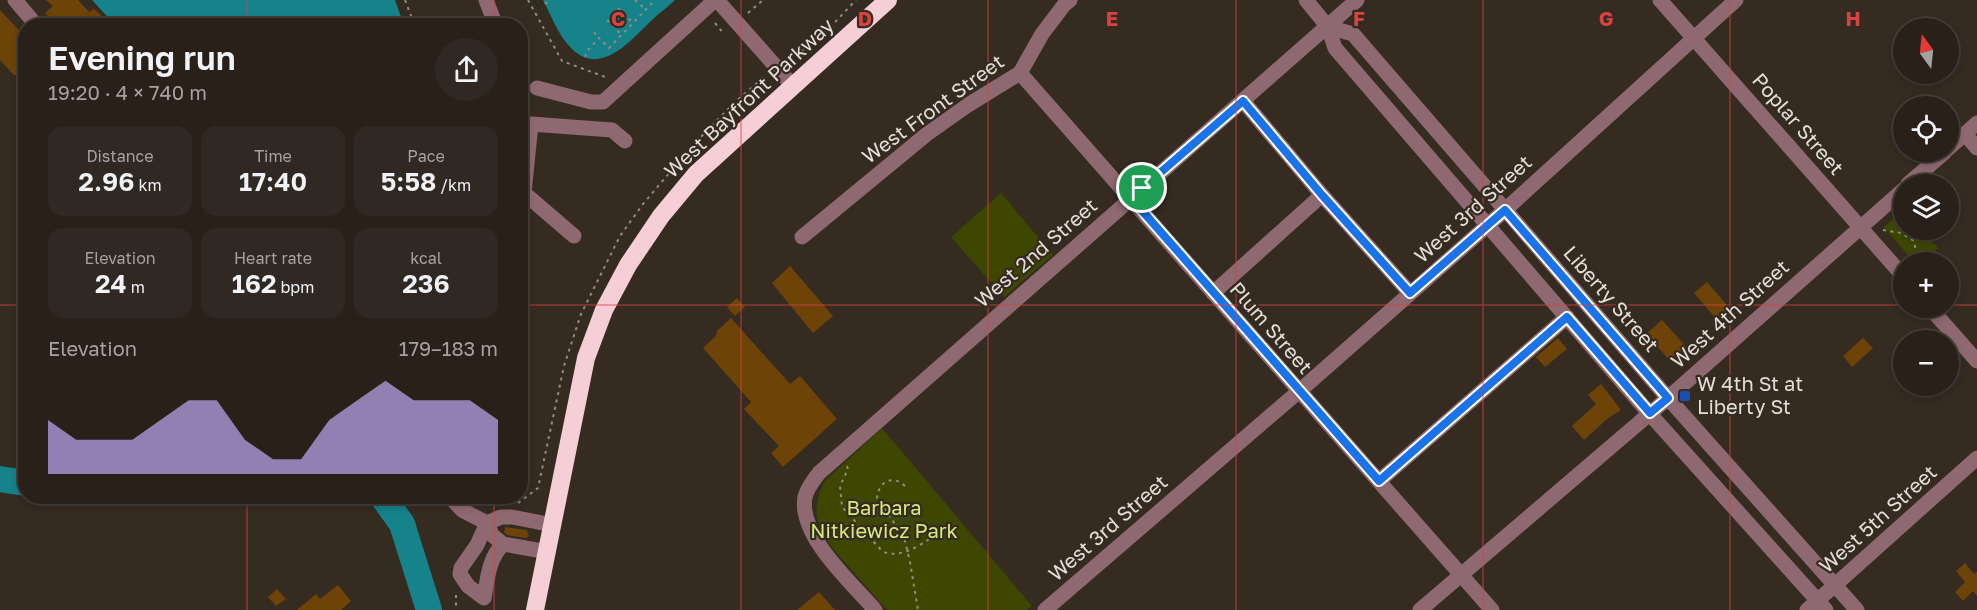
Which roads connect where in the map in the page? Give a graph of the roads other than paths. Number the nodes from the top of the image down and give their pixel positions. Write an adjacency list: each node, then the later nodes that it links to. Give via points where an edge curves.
1 (15, 0): 10 (street)
2 (486, 0): 11 (street)
3 (716, 0): 15 (street); 18 (street, via 610,97 603,102)
4 (888, 0): 15 (highway, West Bayfront Parkway)
5 (1070, 0): 14 (street, West Front Street, via 1042,34)
6 (1306, 0): 12 (street)
7 (1357, 0): 12 (street, West 2nd Street)
8 (1660, 0): 13 (street, Poplar Street)
9 (1737, 0): 13 (street, West 3rd Street)
10 (30, 18)
11 (493, 18)
12 (1328, 27): 17 (street, West 2nd Street); 31 (street, Liberty Street, via 1353,34); 32 (street, via 1335,48)
13 (1693, 38): 31 (street, West 3rd Street); 33 (street, Poplar Street)
14 (1020, 73): 29 (street, Plum Street); 35 (street, West Front Street, via 927,134)
15 (793, 86): 49 (highway, West Bayfront Parkway, via 678,194 612,294 586,358)
16 (537, 88): 18 (street)
17 (1243, 101): 28 (street); 29 (street, West 2nd Street)
18 (591, 102): 19 (street)
19 (589, 129): 22 (street, via 612,130); 24 (street, via 531,124)
20 (1971, 129): 21 (street); 23 (street)
21 (1959, 140)
22 (625, 141)
23 (1977, 148)
24 (528, 158)
25 (1933, 162): 26 (street)
26 (1919, 174)
27 (528, 195): 34 (street)
28 (1322, 195): 37 (street); 38 (street)
29 (1131, 198): 38 (street, Plum Street); 57 (street, West 2nd Street, via 819,473 805,497 814,539)
30 (1893, 198): 33 (street, West 4th Street)
31 (1505, 210): 32 (street, West 3rd Street); 43 (street, Liberty Street)
32 (1488, 224): 37 (street, West 3rd Street); 39 (street)
33 (1860, 226): 36 (street, Poplar Street); 43 (street, West 4th Street)
34 (574, 236)
35 (802, 237)
36 (1893, 264)
37 (1410, 293): 42 (street, West 3rd Street)
38 (1213, 294): 42 (street, Plum Street)
39 (1567, 317): 44 (street); 46 (street)
40 (1939, 318): 41 (street)
41 (1977, 361)
42 (1299, 391): 46 (street, Plum Street); 58 (street, West 3rd Street)
43 (1668, 398): 44 (street, West 4th Street); 54 (street, Liberty Street)
44 (1650, 413): 53 (street, West 4th Street); 55 (street)
45 (1977, 458): 54 (street, West 5th Street)
46 (1379, 481): 53 (street, Plum Street)
47 (456, 504): 48 (street)
48 (487, 523): 49 (street, via 512,517); 50 (street); 51 (street)
49 (553, 525): 52 (highway, West Bayfront Parkway)
50 (477, 545): 51 (street); 51 (street, via 460,574 484,598)
51 (499, 549): 52 (street)
52 (548, 552): 56 (highway, West Bayfront Parkway)
53 (1461, 574): 59 (street, West 4th Street); 60 (street, Plum Street)
54 (1835, 586): 55 (street, West 5th Street); 61 (street, Liberty Street)
55 (1817, 607)
56 (536, 610)
57 (875, 610)
58 (1045, 610)
59 (1420, 610)
60 (1492, 610)
61 (1857, 610)

